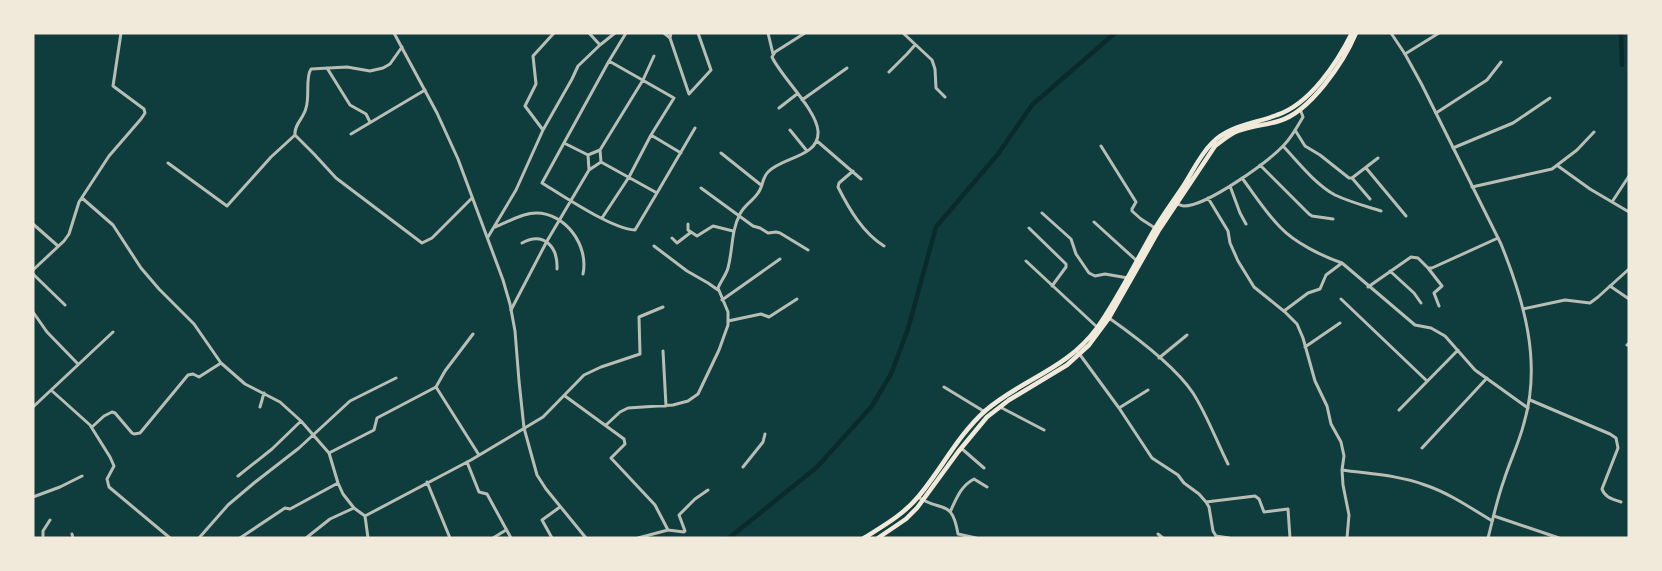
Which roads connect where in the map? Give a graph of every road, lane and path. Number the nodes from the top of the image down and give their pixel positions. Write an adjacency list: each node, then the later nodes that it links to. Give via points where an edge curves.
1 (121, 33): 75 (street, via 113,86 145,112 109,156)
2 (394, 33): 19 (street)
3 (554, 33): 40 (street, via 533,56 536,84 525,106)
4 (589, 33): 17 (street)
5 (615, 33): 17 (street)
6 (626, 33): 23 (street)
7 (664, 33): 16 (street)
8 (698, 33): 16 (street, via 711,70 688,94)
9 (768, 33): 20 (street)
10 (805, 33): 20 (street)
11 (903, 33): 18 (street)
12 (1352, 33): 34 (main road, via 1329,70)
13 (1356, 33): 36 (main road, via 1333,72)
14 (1391, 33): 21 (street)
15 (1439, 33): 21 (street)
16 (670, 35)
17 (600, 45): 40 (street, via 578,66)
18 (915, 45): 27 (street); 31 (street, via 932,60 936,88)
19 (402, 47): 25 (street, via 383,68); 29 (street)
20 (773, 54): 30 (street, via 773,60)
21 (1405, 54): 37 (street)
22 (654, 56): 28 (street)
23 (609, 61): 28 (street); 48 (street)
24 (1501, 62): 37 (street, via 1487,80)
25 (327, 68): 38 (street, via 350,105 366,114); 44 (street, via 309,72 306,111)
26 (847, 68): 33 (street)
27 (889, 72)
28 (643, 80): 46 (street, via 674,98); 52 (street)
29 (425, 90): 38 (street); 76 (street, via 459,159)
30 (797, 94): 33 (street); 35 (street)
31 (945, 97)
32 (1550, 98): 51 (street, via 1513,123)
33 (802, 100): 47 (street, via 816,123)
34 (1299, 104): 36 (street); 81 (main road, via 1276,116 1237,126 1221,136 1207,149)
35 (779, 108)
36 (1300, 111): 42 (street, via 1303,117); 81 (main road, via 1278,122 1228,136 1215,146)
37 (1436, 113): 51 (street)
38 (371, 122): 45 (street)
39 (695, 128): 54 (street)
40 (543, 130): 94 (street)
41 (790, 130): 53 (street)
42 (1295, 130): 50 (street); 68 (street, via 1305,146)
43 (1594, 132): 61 (street)
44 (295, 135): 59 (street, via 227,206); 76 (street, via 336,178 422,243)
45 (351, 135)
46 (651, 135): 54 (street); 66 (street)
47 (817, 141): 53 (street); 64 (street)
48 (564, 143): 56 (street); 79 (street, via 542,183)
49 (1101, 146): 96 (street, via 1136,202 1132,211)
50 (1283, 146): 60 (street); 82 (street, via 1334,194)
51 (1453, 148): 72 (street)
52 (600, 150): 56 (street); 58 (street)
53 (807, 151): 70 (street, via 770,170)
54 (681, 153): 74 (street)
55 (721, 153): 70 (street)
56 (588, 155): 63 (street)
57 (1378, 158): 62 (street)
58 (601, 162): 63 (street); 66 (street)
59 (168, 163)
60 (1260, 165): 67 (street); 88 (street, via 1309,214)
61 (1558, 166): 72 (street); 80 (street)
62 (1366, 168): 68 (street); 86 (street)
63 (589, 170): 79 (street)
64 (853, 171): 69 (street); 106 (street, via 838,187 864,229)
65 (1629, 176): 80 (street)
66 (629, 177): 74 (street); 87 (street)
67 (1242, 178): 71 (street); 111 (street, via 1281,228)
68 (1352, 178): 78 (street)
69 (861, 179)
70 (761, 185): 85 (street)
71 (1230, 186): 77 (street); 93 (street)
72 (1472, 187): 101 (street)
73 (701, 188): 85 (street)
74 (657, 193): 87 (street, via 635,230)
75 (82, 198): 104 (street, via 69,234); 147 (street, via 113,225 141,268 194,324)
76 (472, 198): 99 (street)
77 (1208, 198): 81 (street, via 1185,206); 133 (street, via 1254,287)
78 (1370, 199)
79 (571, 201): 87 (street); 89 (street)
80 (1612, 202): 83 (street)
81 (1175, 203): 96 (main road); 135 (main road)
82 (1381, 211)
83 (1629, 212)
84 (1042, 213): 118 (street, via 1071,239 1089,273)
85 (739, 216): 97 (street); 107 (street)
86 (1406, 216)
87 (602, 218)
88 (1333, 219)
89 (559, 220): 94 (street, via 545,214 526,214); 102 (street); 117 (street, via 578,239)
90 (1094, 222): 110 (street)
91 (33, 224): 104 (street)
92 (688, 224): 98 (street)
93 (1246, 224)
94 (494, 228): 99 (street)
95 (1029, 228): 119 (street, via 1066,264)
96 (1155, 228): 110 (main road)
97 (733, 231): 98 (street, via 713,226 697,236); 122 (street, via 728,270)
98 (690, 233): 100 (street, via 677,243)
99 (488, 237): 132 (street)
100 (672, 238)
101 (1498, 238): 112 (street); 131 (street)
102 (547, 242): 103 (street, via 538,239); 113 (street, via 556,255); 132 (street)
103 (522, 243)
104 (58, 246): 116 (street)
105 (654, 246): 122 (street)
106 (884, 246)
107 (808, 250)
108 (780, 259): 126 (street)
109 (1026, 261): 119 (street)
110 (1137, 261): 118 (main road)
111 (1342, 263): 120 (street); 133 (street, via 1326,275 1320,289)
112 (1428, 268): 115 (street, via 1414,257); 129 (street, via 1442,286 1434,293)
113 (558, 269)
114 (1629, 269): 121 (street)
115 (1390, 271): 120 (street); 127 (street)
116 (33, 272): 128 (street)
117 (583, 274)
118 (1128, 278): 138 (main road)
119 (1052, 286): 138 (street)
120 (1368, 286): 143 (street, via 1415,325 1445,336)
121 (1610, 286): 125 (street); 131 (street, via 1590,303 1565,300)
122 (718, 290): 126 (street)
123 (797, 299): 136 (street, via 769,317 761,314)
124 (1341, 299): 151 (street)
125 (1629, 299)
126 (722, 300): 136 (street)
127 (1421, 303)
128 (64, 305)
129 (1439, 306)
130 (663, 307): 157 (street, via 639,317 640,354 584,375)
131 (1523, 309): 158 (street, via 1532,349)
132 (512, 310): 170 (street)
133 (1284, 311): 142 (street, via 1297,324)
134 (33, 312): 148 (street)
135 (1109, 318): 145 (main road); 146 (street)
136 (728, 321): 159 (street, via 698,394 691,400)
137 (1340, 323): 142 (street)
138 (1097, 327): 145 (main road)
139 (113, 332): 148 (street)
140 (473, 334): 152 (street)
141 (1187, 335): 146 (street)
142 (1305, 347): 182 (street, via 1341,442)
143 (1458, 350): 150 (street); 151 (street)
144 (663, 351): 159 (street)
145 (1079, 353): 162 (main road, via 1067,365); 163 (street); 166 (main road)
146 (1159, 358): 179 (street, via 1191,391)
147 (221, 363): 156 (street, via 245,384); 169 (street, via 199,377 189,375 140,433 132,433 112,412)
148 (78, 364): 154 (street)
149 (396, 378): 173 (street, via 350,401)
150 (1487, 378): 164 (street); 175 (street)
151 (1427, 381): 165 (street)
152 (436, 387): 176 (street, via 377,418 374,430); 177 (street)
153 (944, 387): 166 (street)
154 (51, 390): 160 (street); 169 (street)
155 (1148, 390): 163 (street)
156 (264, 393): 161 (street); 167 (street)
157 (565, 396): 168 (street); 170 (street, via 543,417)
158 (1530, 400): 164 (street); 192 (street, via 1616,438 1618,448 1602,489 1604,495)
159 (666, 406): 168 (street, via 628,408)
160 (33, 407)
161 (260, 407)
162 (1000, 407): 171 (street); 174 (main road)
163 (1119, 408): 191 (street, via 1152,458 1178,475)
164 (1528, 408): 197 (street)
165 (1399, 410)
166 (985, 412): 190 (main road, via 965,433)
167 (301, 421): 173 (street); 184 (street)
168 (606, 425): 201 (street, via 625,444 611,458 655,505)
169 (92, 427): 207 (street, via 113,461 108,487)
170 (524, 428): 177 (street); 193 (street, via 537,476)
171 (1044, 430)
172 (765, 434): 180 (street)
173 (314, 436): 176 (street); 208 (street, via 228,505)
174 (961, 448): 181 (street); 190 (main road)
175 (1422, 448)
176 (329, 453): 186 (street)
177 (479, 455): 178 (street)
178 (467, 462): 185 (street); 200 (street, via 479,492 487,494)
179 (1228, 464)
180 (743, 467)
181 (984, 468)
182 (1342, 470): 199 (street, via 1426,485); 224 (street, via 1349,515)
183 (82, 476): 189 (street)
184 (238, 476)
185 (427, 482): 196 (street); 212 (street)
186 (338, 483): 194 (street); 209 (street, via 290,509 285,508)
187 (987, 487): 195 (street, via 972,479 963,486)
188 (708, 490): 201 (street, via 679,515 686,531)
189 (33, 497)
190 (921, 499): 195 (street); 202 (main road); 205 (main road)
191 (1206, 502): 222 (street, via 1216,536); 223 (street, via 1255,496 1264,512 1288,509)
192 (1621, 502)
193 (560, 507): 215 (street, via 542,520); 216 (street)
194 (354, 508): 196 (street); 210 (street, via 330,519)
195 (951, 511): 204 (street)
196 (365, 516): 211 (street)
197 (1494, 516): 199 (street); 226 (street)
198 (50, 520): 206 (street)
199 (1492, 521): 225 (street)
200 (506, 530): 213 (street); 214 (street)
201 (668, 530): 217 (street)
202 (892, 530): 218 (main road); 219 (main road)
203 (1158, 534): 221 (street)
204 (958, 536): 220 (street)
205 (868, 537)
206 (43, 538)
207 (170, 538)
208 (199, 538)
209 (240, 538)
210 (306, 538)
211 (368, 538)
212 (450, 538)
213 (493, 538)
214 (511, 538)
215 (552, 538)
216 (586, 538)
217 (638, 538)
218 (878, 538)
219 (885, 538)
220 (976, 538)
221 (1162, 538)
222 (1229, 538)
223 (1290, 538)
224 (1347, 538)
225 (1488, 538)
226 (1559, 538)

